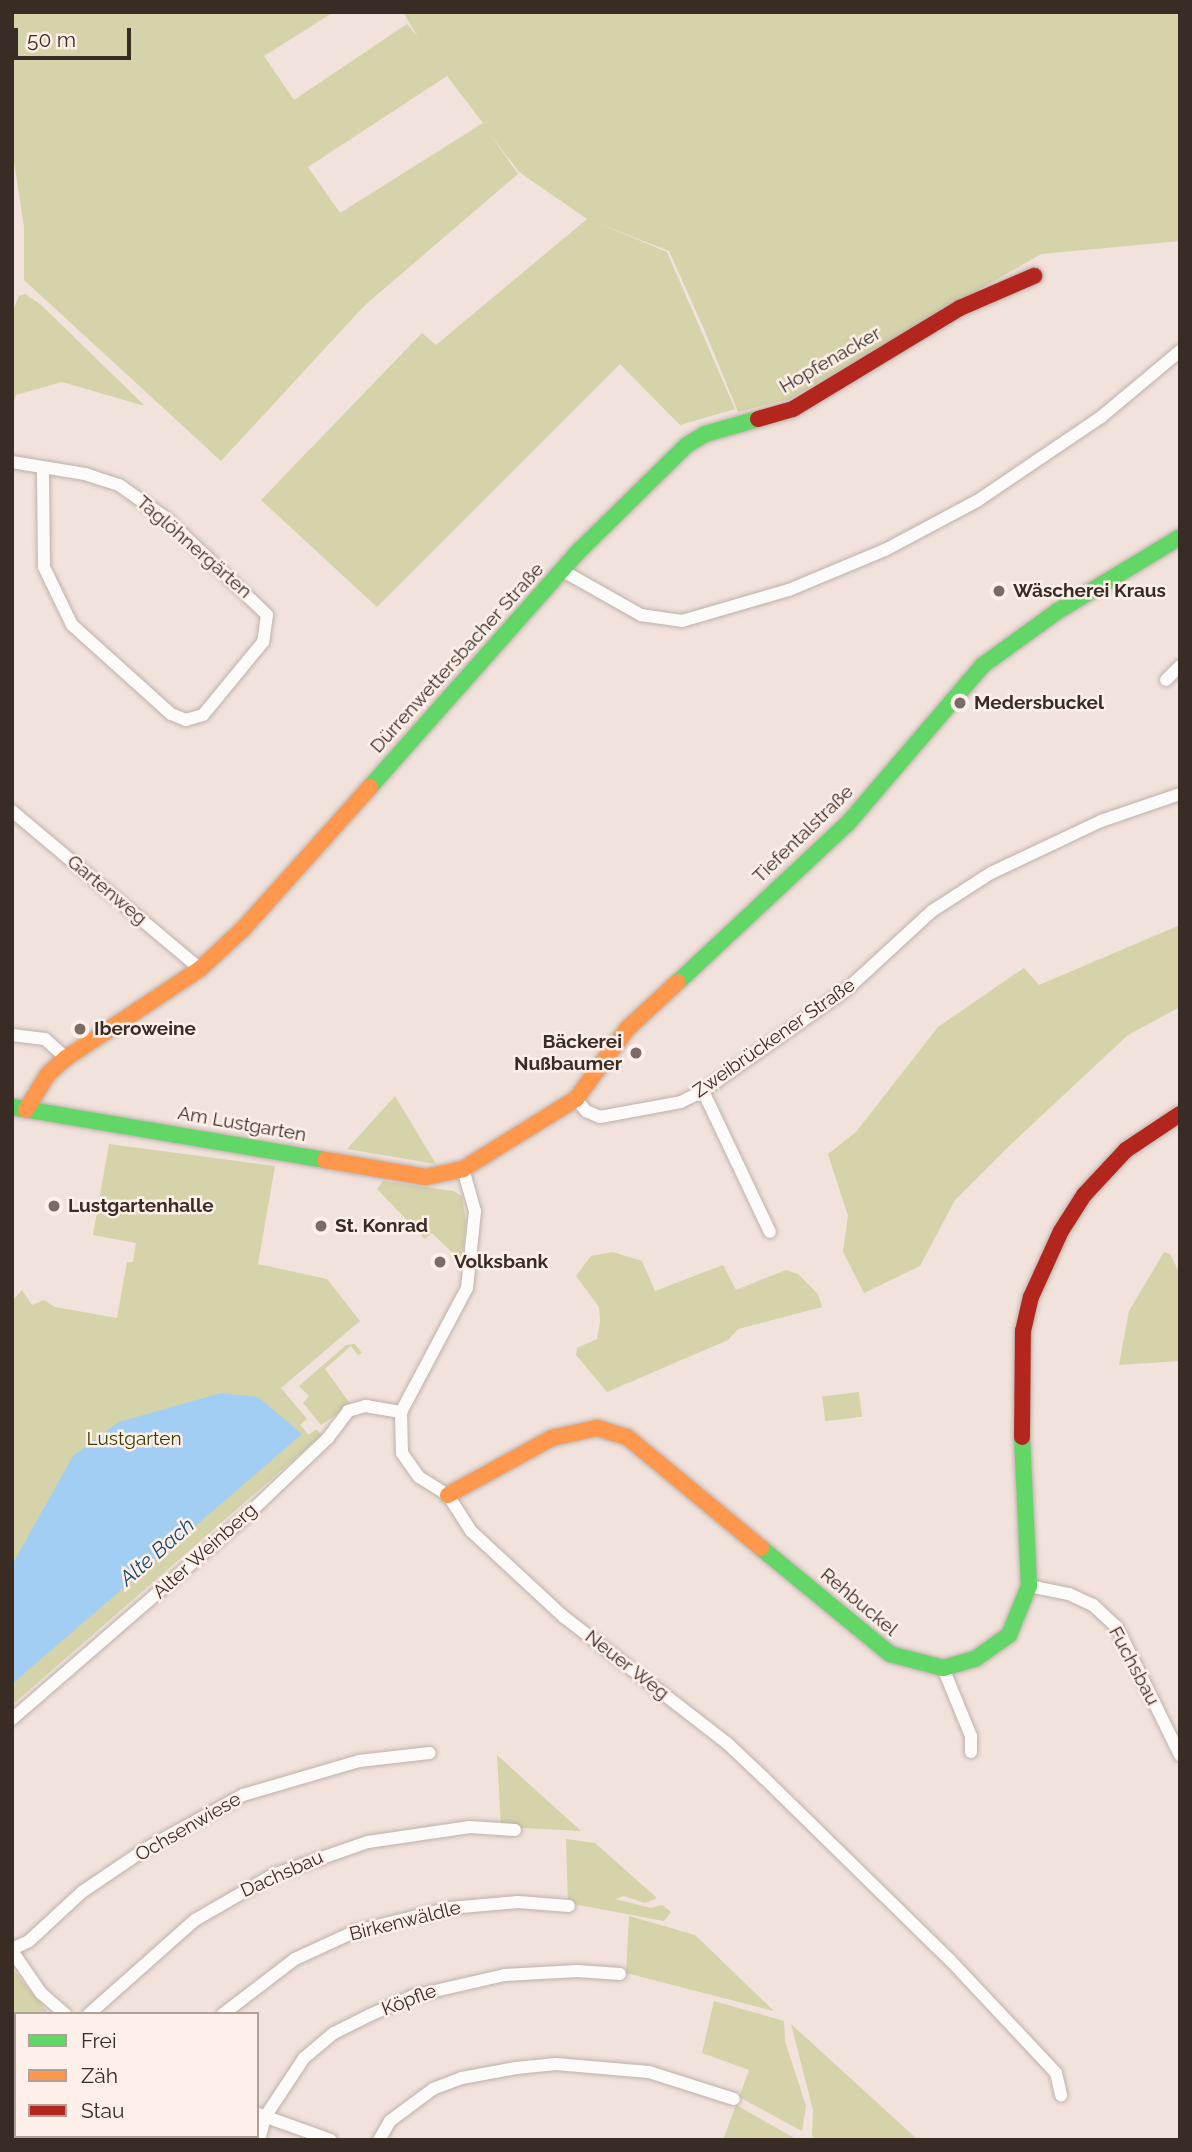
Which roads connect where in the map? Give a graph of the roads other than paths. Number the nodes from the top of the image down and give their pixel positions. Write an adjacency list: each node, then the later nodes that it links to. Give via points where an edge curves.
1 (1034, 276): 6 (street, Hopfenacker, via 960,308 793,408 705,434 667,464)
2 (1180, 351): 6 (street, Dürrenwettersbacher Straße, via 1101,417 977,501 887,549 789,590 682,621 641,615)
3 (12, 463): 4 (street, Taglöhnergärten)
4 (43, 468): 4 (street, Taglöhnergärten, via 96,477 145,501 267,615 263,642 203,715 186,720 171,714 72,625 44,567)
5 (1180, 537): 15 (street, Tiefentalstraße, via 1058,611 983,665 849,822 634,1022)
6 (563, 571): 11 (street, Dürrenwettersbacher Straße, via 244,928)
7 (1180, 666): 8 (street)
8 (1166, 680)
9 (1180, 794): 14 (street, Zweibrückener Straße, via 1101,821 991,873 932,911 845,991)
10 (12, 811): 11 (street, Gartenweg)
11 (200, 969): 13 (street, Dürrenwettersbacher Straße)
12 (12, 1035): 13 (street, via 45,1039)
13 (66, 1058): 16 (street, Dürrenwettersbacher Straße)
14 (704, 1091): 15 (street, Zweibrückener Straße, via 681,1102 600,1117 586,1111); 19 (street)
15 (576, 1099): 18 (street, Tiefentalstraße)
16 (19, 1109): 18 (street, Am Lustgarten, via 426,1177)
17 (1180, 1114): 22 (street, via 1126,1150 1084,1195 1061,1231 1031,1297 1023,1331 1020,1385)
18 (463, 1169): 20 (street, Neuer Weg, via 475,1211 467,1288)
19 (770, 1231)
20 (401, 1412): 21 (street, Neuer Weg, via 402,1453 419,1477); 24 (street, Alter Weinberg, via 366,1406 348,1411 328,1438 244,1518)
21 (448, 1495): 23 (street, Rehbuckel, via 552,1438 597,1428 627,1437 890,1654); 35 (street, Neuer Weg, via 471,1531 564,1617 727,1743 950,1960 1056,2073)
22 (1030, 1586): 23 (street, via 1009,1635 975,1659); 27 (street, Fuchsbau, via 1069,1594 1093,1605 1117,1627)
23 (943, 1668): 25 (street, via 971,1736)
24 (12, 1719)
25 (971, 1752)
26 (430, 1753): 30 (street, Ochsenwiese, via 359,1761 243,1795 197,1817 82,1892 29,1941)
27 (1180, 1755)
28 (515, 1830): 33 (street, Dachsbau, via 470,1827 415,1833 341,1849 285,1870 195,1920)
29 (569, 1906): 34 (street, Birkenwäldle, via 518,1902 450,1908 356,1931 295,1959)
30 (12, 1950): 32 (street, via 41,1993)
31 (620, 1974): 37 (street, Köpfle, via 505,1975 414,1996 334,2033 304,2058)
32 (63, 2012)
33 (91, 2012)
34 (226, 2012)
35 (1061, 2095)
36 (734, 2099): 40 (street, via 649,2072 556,2064 516,2068 462,2078 433,2090 390,2121)
37 (261, 2116): 38 (street, Köpfle); 39 (street)
38 (259, 2140)
39 (331, 2140)
40 (379, 2140)

